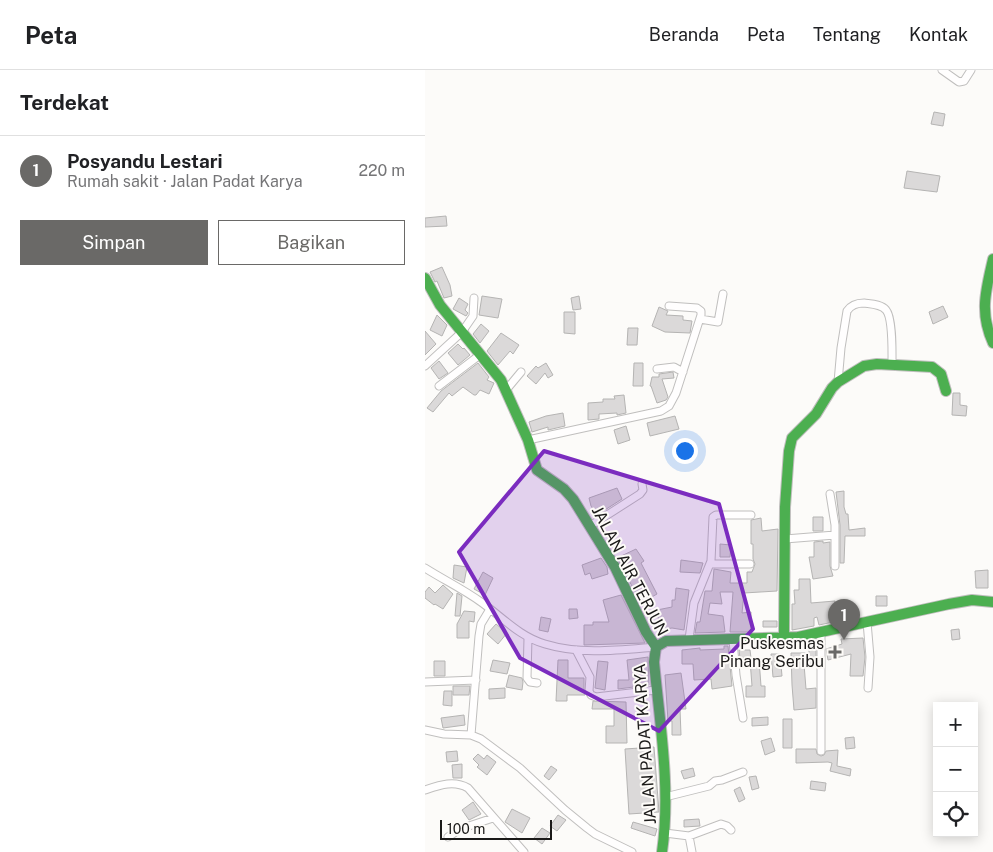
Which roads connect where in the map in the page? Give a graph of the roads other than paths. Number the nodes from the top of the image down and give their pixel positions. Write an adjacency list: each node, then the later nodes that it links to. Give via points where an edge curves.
1 (941, 70): 2 (street, via 959,82 964,81)
2 (971, 70)
3 (993, 259): 10 (street, via 983,305)
4 (425, 278): 5 (street, JALAN AIR TERJUN)
5 (427, 291): 11 (street, JALAN AIR TERJUN)
6 (723, 294): 9 (street, via 718,322)
7 (474, 298): 11 (street, via 473,316)
8 (669, 306): 9 (street, via 697,308 701,311)
9 (701, 319): 18 (street)
10 (990, 330): 12 (street)
11 (462, 332): 13 (street, JALAN AIR TERJUN); 15 (street)
12 (993, 343)
13 (481, 354): 20 (street); 21 (street, JALAN AIR TERJUN)
14 (893, 364): 19 (street, via 866,365); 19 (street, via 887,311 873,304 856,304 847,311); 22 (street, via 936,369 944,378)
15 (425, 366)
16 (657, 369): 18 (street, via 674,367)
17 (521, 372): 21 (street)
18 (683, 372): 23 (street, via 665,409)
19 (838, 382): 29 (street, via 816,414 791,441 786,480)
20 (439, 386)
21 (506, 390): 23 (street, JALAN AIR TERJUN)
22 (946, 391)
23 (528, 440): 27 (street, JALAN AIR TERJUN, via 539,472 567,492)
24 (642, 484): 27 (street, via 640,494)
25 (830, 494): 28 (street)
26 (751, 515): 30 (street, via 713,516)
27 (590, 526): 42 (street, JALAN AIR TERJUN)
28 (835, 536): 29 (street); 32 (street)
29 (785, 539): 39 (street)
30 (710, 564): 31 (street); 40 (street, via 693,608)
31 (750, 564)
32 (835, 566)
33 (425, 568): 35 (street, JALAN AIR TERJUN)
34 (993, 602): 36 (street, JALAN PADAT KARYA, via 956,602)
35 (490, 609): 38 (street, JALAN AIR TERJUN); 44 (street, via 480,628)
36 (867, 622): 37 (street, JALAN PADAT KARYA); 47 (street)
37 (821, 632): 39 (street, JALAN PADAT KARYA); 52 (street)
38 (528, 638): 43 (street, JALAN AIR TERJUN); 46 (street, via 527,678)
39 (784, 638): 41 (street, JALAN PADAT KARYA)
40 (689, 639): 41 (street, JALAN PADAT KARYA); 42 (street, JALAN PADAT KARYA, via 666,641)
41 (733, 640): 49 (street)
42 (656, 647): 43 (street, JALAN AIR TERJUN); 48 (street, JALAN PADAT KARYA)
43 (576, 650): 48 (street, via 590,677 591,695)
44 (475, 680): 45 (street); 51 (street)
45 (425, 682)
46 (537, 683)
47 (868, 688)
48 (656, 690): 55 (street, JALAN PADAT KARYA)
49 (743, 718)
50 (425, 730): 51 (street)
51 (471, 735): 62 (street, via 520,768 595,834)
52 (821, 751)
53 (743, 772): 55 (street, via 709,786)
54 (425, 790): 56 (street, via 449,783 462,784)
55 (665, 797): 58 (street, JALAN PADAT KARYA)
56 (493, 818): 60 (street); 61 (street)
57 (731, 830): 59 (street, via 721,824)
58 (665, 833): 59 (street); 63 (street, JALAN PADAT KARYA)
59 (689, 836): 64 (street)
60 (448, 837)
61 (525, 852)
62 (632, 852)
63 (662, 852)
64 (692, 852)

